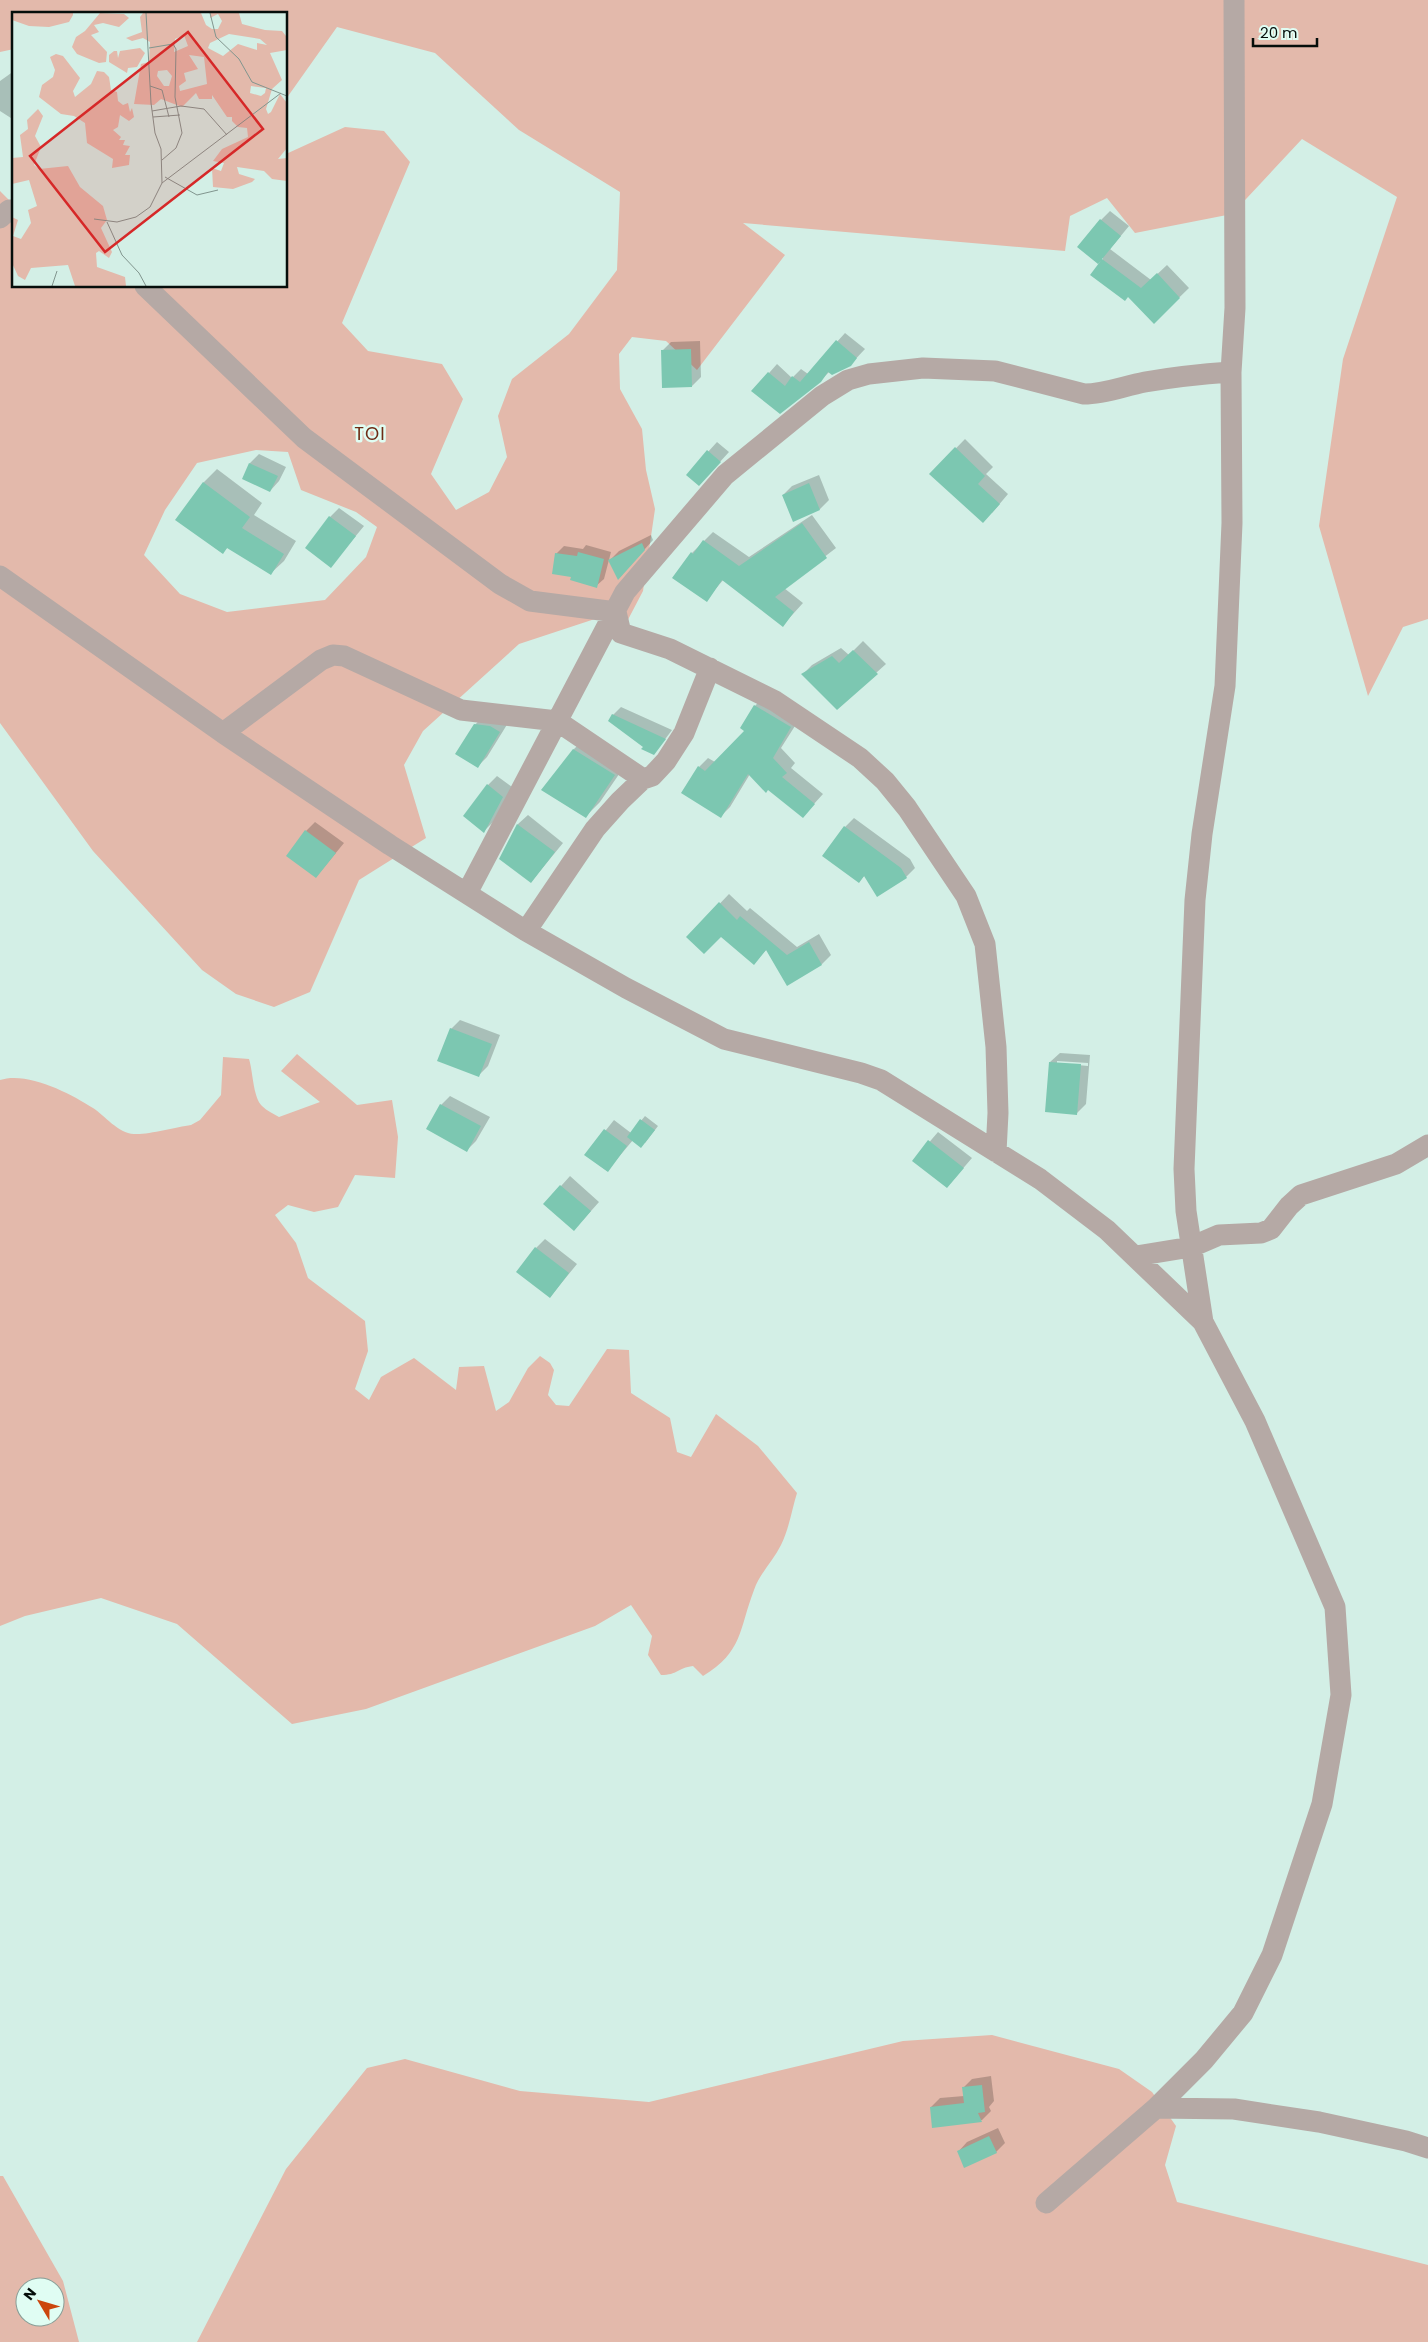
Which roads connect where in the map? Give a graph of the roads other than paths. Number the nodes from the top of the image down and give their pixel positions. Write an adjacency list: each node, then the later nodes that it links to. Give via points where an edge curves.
1 (1234, 0): 5 (street, via 1235,308)
2 (12, 210): 3 (street)
3 (0, 218)
4 (147, 288): 7 (street, via 304,438 500,584 530,601)
5 (1231, 372): 7 (street, via 1144,382 1098,394 1084,394 995,371 923,368 869,374 848,380 822,396 725,475 625,592); 16 (street, via 1232,523 1225,686 1202,834 1192,962 1184,1169)
6 (0, 576): 10 (street)
7 (616, 612): 8 (street, via 621,633 670,649); 9 (street)
8 (710, 668): 11 (street, via 684,733 666,761 652,776); 15 (street, via 776,702 860,758 885,780 966,896 985,944 989,969 996,1047)
9 (557, 721): 10 (street, via 461,710 344,656 333,655 321,660); 11 (street); 12 (street)
10 (223, 733): 12 (street)
11 (643, 779): 13 (street, via 595,829)
12 (467, 893): 13 (street)
13 (526, 931): 15 (street, via 626,988 724,1038 881,1080)
14 (1428, 1145): 16 (street, via 1396,1164 1301,1195 1271,1229 1261,1233 1219,1235)
15 (996, 1152): 17 (street, via 1040,1179)
16 (1192, 1247): 17 (street); 18 (street)
17 (1136, 1256): 18 (street)
18 (1203, 1322): 19 (street, via 1255,1421 1335,1607 1341,1695 1322,1804 1272,1955 1243,2013 1204,2060)
19 (1156, 2108): 20 (street, via 1234,2109 1319,2122); 21 (street)
20 (1428, 2148)
21 (1046, 2203)

